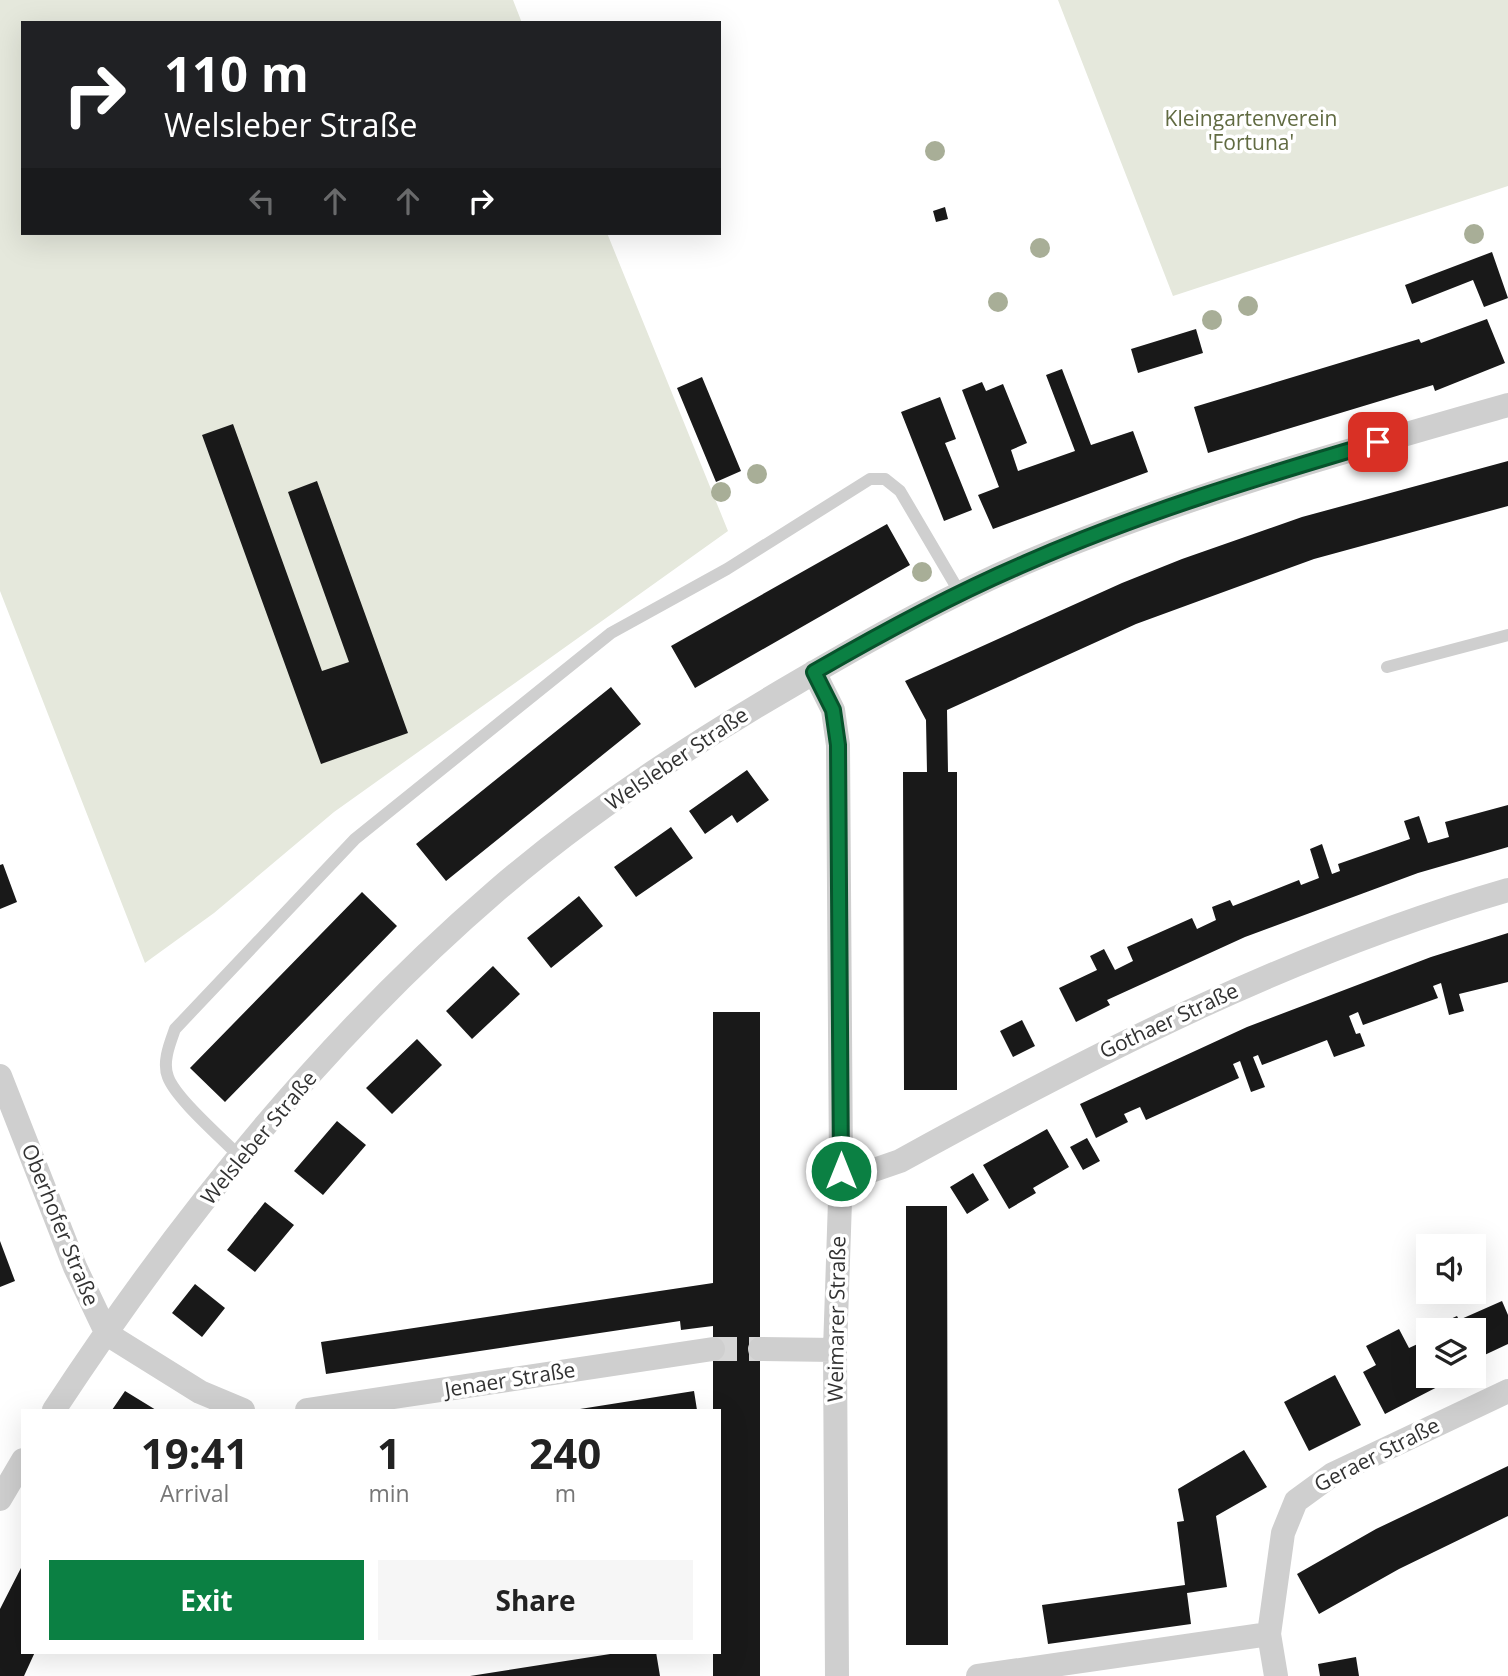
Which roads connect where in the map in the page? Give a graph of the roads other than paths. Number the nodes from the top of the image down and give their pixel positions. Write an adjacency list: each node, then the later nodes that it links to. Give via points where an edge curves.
1 (1508, 405): 2 (street, Welsleber Straße, via 1198,497 1041,556)
2 (960, 593): 5 (street, Welsleber Straße); 8 (lane, via 900,491 885,479 870,479 727,569 611,633 355,839 175,1029 167,1050 167,1076)
3 (1508, 635): 4 (lane)
4 (1387, 667)
5 (814, 672): 8 (street, Welsleber Straße, via 634,785 496,891 372,1008); 9 (street, Weimarer Straße, via 833,710 838,745)
6 (1508, 890): 9 (street, Gothaer Straße, via 1293,964 1158,1024 900,1161 871,1171)
7 (0, 1076): 10 (street, Oberhofer Straße, via 75,1267)
8 (241, 1158): 10 (street, Welsleber Straße, via 163,1254)
9 (841, 1171): 13 (street, Weimarer Straße)
10 (107, 1334): 15 (street, Welsleber Straße); 16 (street, via 200,1392)
11 (713, 1349): 17 (street, Jenaer Straße)
12 (760, 1349): 13 (street)
13 (835, 1350): 21 (street, Weimarer Straße)
14 (1508, 1391): 20 (street, Geraer Straße, via 1333,1474 1301,1496 1285,1525)
15 (55, 1409)
16 (241, 1409)
17 (314, 1409)
18 (21, 1463): 19 (street)
19 (0, 1499)
20 (1269, 1634): 22 (street); 23 (street, Geraer Straße)
21 (837, 1676)
22 (978, 1676)
23 (1276, 1676)

